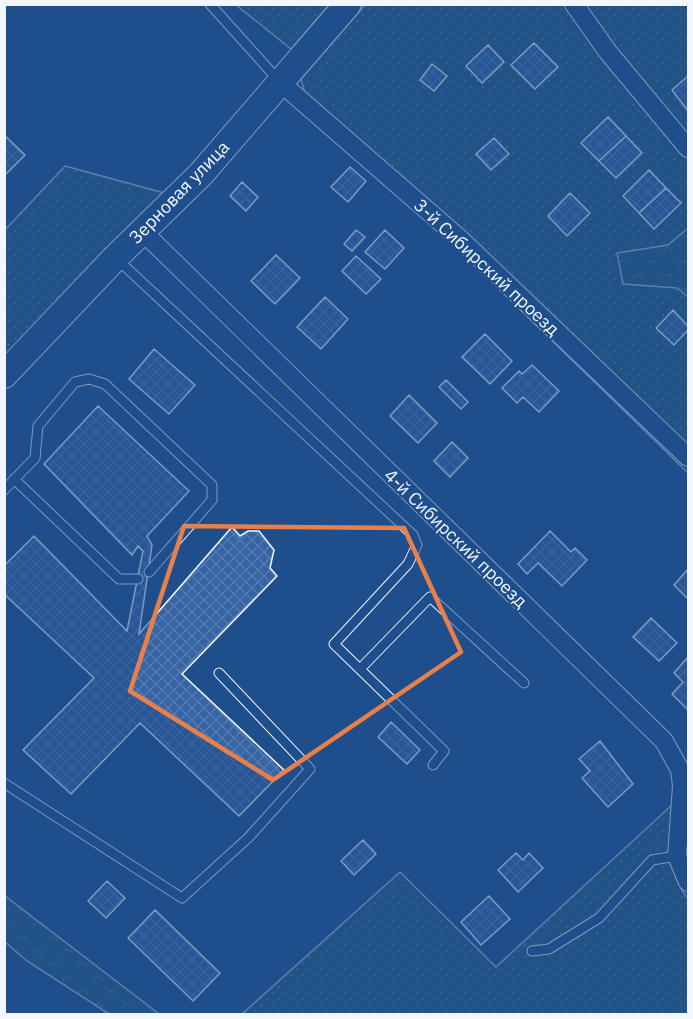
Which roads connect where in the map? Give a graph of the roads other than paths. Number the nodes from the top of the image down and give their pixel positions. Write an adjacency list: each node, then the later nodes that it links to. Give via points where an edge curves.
1 (210, 4): 4 (lane)
2 (348, 4): 4 (street, Зерновая улица)
3 (574, 4): 5 (street, via 608,52)
4 (281, 83): 6 (street, Зерновая улица, via 201,174); 9 (street, 3-й Сибирский проезд, via 459,238)
5 (688, 148)
6 (142, 231): 7 (street, Зерновая улица); 19 (street, 4-й Сибирский проезд, via 664,741 680,771 682,786)
7 (115, 258): 8 (street, Зерновая улица); 14 (lane, via 413,535 417,545 408,564 334,644)
8 (4, 375)
9 (688, 457)
10 (14, 479): 11 (lane); 12 (lane, via 35,458 38,426 75,382 89,379 105,384 212,485 212,500); 13 (lane, via 119,579)
11 (4, 490)
12 (149, 572)
13 (138, 579)
14 (360, 669): 16 (lane, via 430,597); 17 (lane, via 444,751)
15 (219, 673): 18 (lane, via 310,769 249,837 182,898)
16 (524, 683)
17 (433, 765)
18 (4, 783)
19 (677, 856): 20 (street, 4-й Сибирский проезд); 21 (lane, via 652,860 598,918 549,949)
20 (688, 882)
21 (532, 951)

